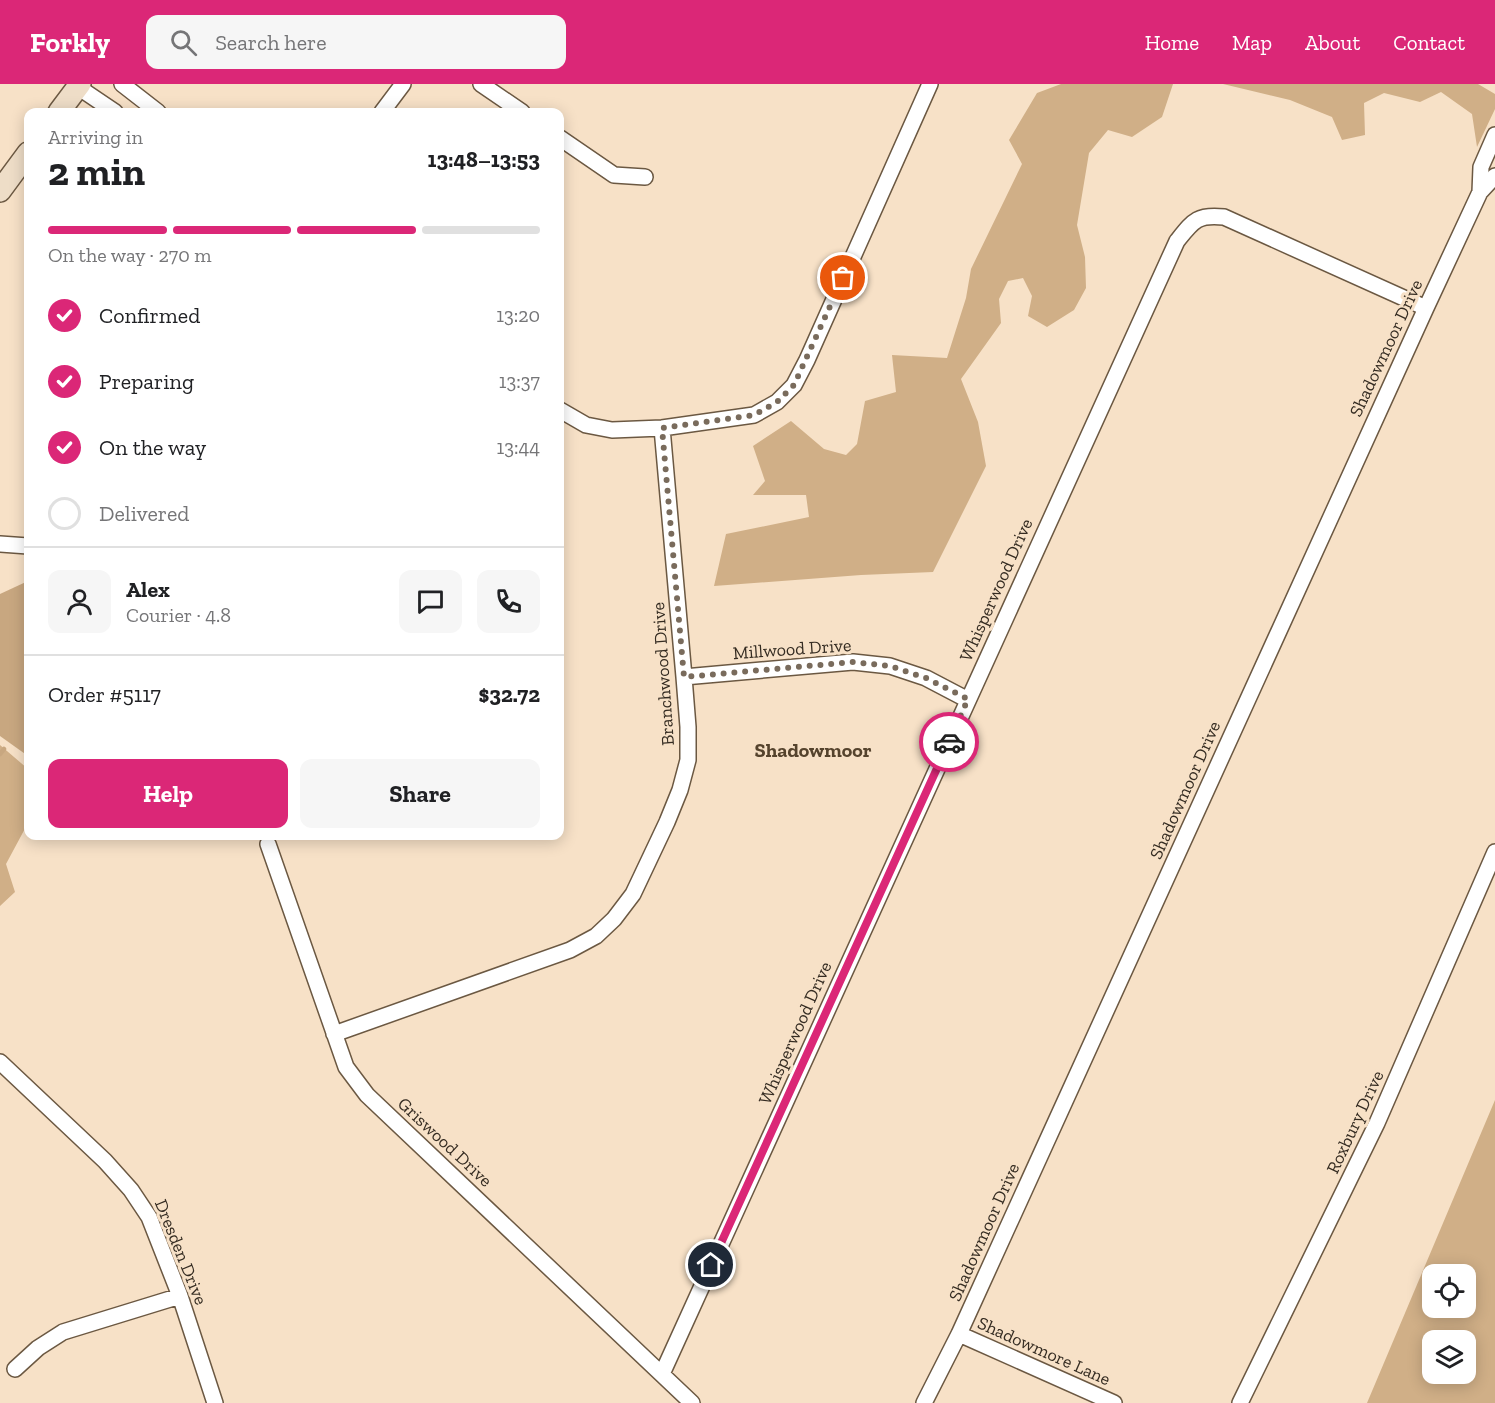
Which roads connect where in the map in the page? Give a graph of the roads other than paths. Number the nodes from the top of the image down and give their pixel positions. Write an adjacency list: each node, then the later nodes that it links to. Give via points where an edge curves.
1 (122, 84): 8 (street)
2 (403, 84): 9 (street)
3 (481, 84): 10 (street)
4 (930, 84): 20 (street, via 794,385 777,402 754,415)
5 (79, 85): 6 (main road); 7 (street)
6 (62, 108)
7 (110, 108)
8 (153, 108)
9 (385, 108)
10 (516, 108)
11 (1495, 135): 17 (street, Shadowmoor Drive, via 1481,167)
12 (564, 141): 15 (street, via 614,175)
13 (24, 158): 16 (main road)
14 (1495, 176): 17 (street, Shadowmoor Drive)
15 (645, 177)
16 (0, 191)
17 (1480, 192): 18 (street, Shadowmoor Drive)
18 (1426, 308): 24 (street, Whisperwood Drive, via 1224,217 1206,215 1191,225 1177,241); 30 (street, Shadowmoor Drive)
19 (564, 412): 20 (street, via 586,425 612,430)
20 (662, 428): 23 (street, Branchwood Drive)
21 (0, 544): 22 (street)
22 (24, 546)
23 (684, 677): 24 (street, Millwood Drive, via 853,662 890,666); 27 (street, Branchwood Drive, via 688,760 680,790 633,894 614,919 596,936 570,950)
24 (968, 699): 32 (street, Whisperwood Drive)
25 (268, 844): 27 (street, Griswood Drive)
26 (1495, 852): 37 (street, Roxbury Drive, via 1377,1123)
27 (334, 1034): 32 (street, Griswood Drive, via 346,1067 367,1095)
28 (0, 1062): 29 (street, Dresden Drive, via 131,1190 149,1217)
29 (180, 1296): 31 (street, via 63,1332); 33 (street, Dresden Drive)
30 (959, 1334): 35 (street, Shadowmoor Drive); 36 (street, Shadowmore Lane)
31 (15, 1368)
32 (662, 1374): 34 (street, Griswood Drive)
33 (215, 1403)
34 (692, 1403)
35 (924, 1403)
36 (1114, 1403)
37 (1240, 1403)

